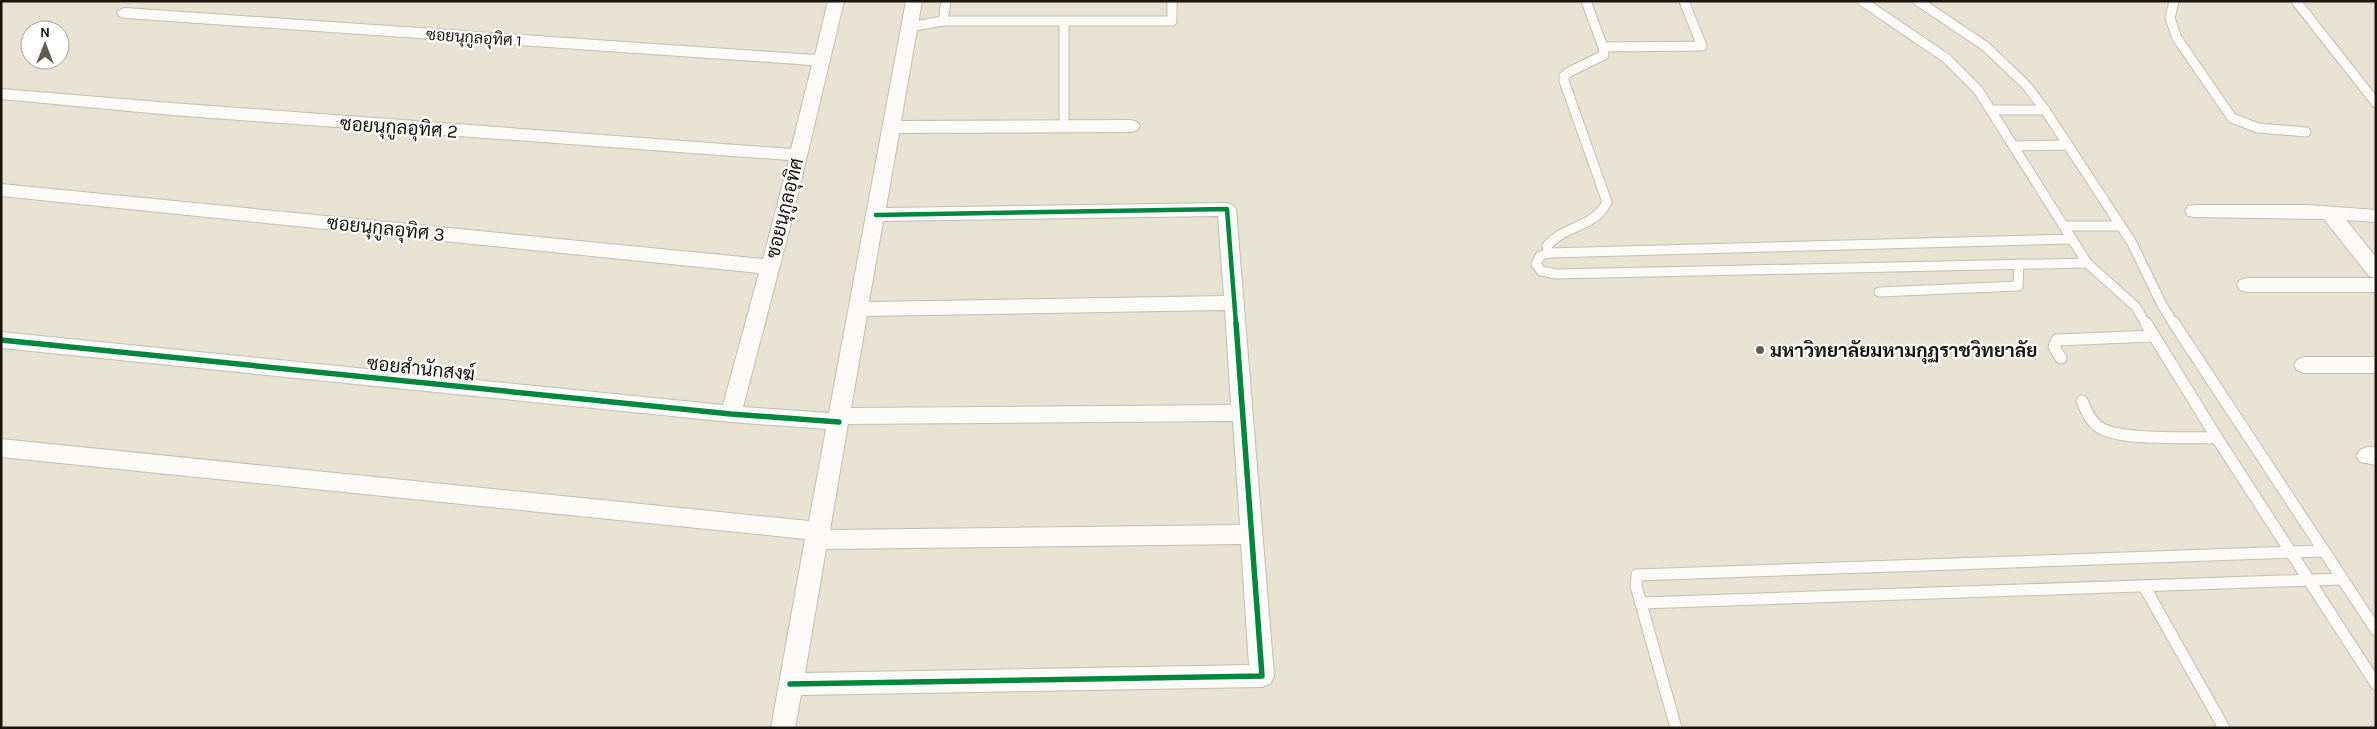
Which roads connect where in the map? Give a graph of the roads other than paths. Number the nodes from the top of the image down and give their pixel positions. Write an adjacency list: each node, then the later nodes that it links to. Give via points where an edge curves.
1 (836, 1): 16 (street, ซอยนุกูลอุทิศ)
2 (914, 1): 14 (street)
3 (946, 1): 12 (lane)
4 (1172, 1): 13 (lane, via 1172,21)
5 (1586, 1): 15 (lane)
6 (1684, 1): 15 (lane, via 1702,46)
7 (1862, 1): 19 (lane, via 1946,58 1978,90)
8 (1918, 1): 20 (lane, via 2005,63)
9 (2174, 1): 24 (lane, via 2170,18 2177,38 2232,118 2258,128)
10 (2296, 1): 18 (lane)
11 (125, 14): 16 (street, ซอยนุกูลอุทิศ 1)
12 (943, 21): 13 (lane); 14 (lane)
13 (1064, 22): 21 (lane)
14 (909, 27): 23 (street)
15 (1603, 47): 36 (lane, via 1604,56 1571,71 1564,76 1564,81 1607,202 1605,210 1597,219 1562,232 1550,241 1547,246)
16 (822, 61): 27 (street, ซอยนุกูลอุทิศ)
17 (1, 94): 27 (street, ซอยนุกูลอุทิศ 2, via 172,110)
18 (2376, 104)
19 (1992, 110): 20 (lane); 26 (lane)
20 (2045, 110): 25 (lane)
21 (1064, 126): 22 (street); 23 (street)
22 (1131, 126)
23 (891, 127): 31 (street)
24 (2306, 132)
25 (2068, 144): 26 (lane); 34 (lane)
26 (2014, 146): 33 (lane)
27 (797, 156): 39 (street, ซอยนุกูลอุทิศ)
28 (1, 190): 39 (street, ซอยนุกูลอุทิศ 3)
29 (2194, 211): 30 (street)
30 (2330, 213): 32 (street); 40 (street)
31 (876, 215): 44 (street, via 1227,209); 45 (street)
32 (2376, 216)
33 (2064, 226): 34 (lane); 35 (lane)
34 (2120, 226): 59 (lane, via 2132,243 2162,305)
35 (2072, 239): 36 (lane); 37 (lane)
36 (1549, 252): 38 (lane, via 1540,256 1536,264 1541,271 1556,274)
37 (2088, 263): 38 (lane); 46 (lane, via 2127,297)
38 (2019, 264): 43 (lane, via 2018,286)
39 (770, 267): 53 (street, ซอยนุกูลอุทิศ)
40 (2376, 271)
41 (2247, 285): 42 (street)
42 (2376, 285)
43 (1879, 292)
44 (1234, 303): 45 (street); 52 (street)
45 (859, 309): 54 (street)
46 (2154, 336): 48 (lane, via 2057,340 2054,346); 55 (lane)
47 (1, 340): 53 (street, ซอยสำนักสงฆ์)
48 (2061, 358)
49 (2304, 365): 50 (street)
50 (2376, 365)
51 (2082, 401): 55 (lane, via 2092,420 2101,428 2117,433)
52 (1242, 413): 54 (street, ซอยสำนักสงฆ์); 57 (street)
53 (731, 414): 54 (street, ซอยสำนักสงฆ์)
54 (839, 419): 58 (street)
55 (2217, 438): 60 (lane)
56 (1, 448): 58 (street)
57 (1252, 534): 58 (street); 66 (street, via 1262,676)
58 (817, 536): 66 (street)
59 (2324, 551): 60 (lane); 61 (lane)
60 (2292, 552): 62 (lane); 64 (lane, via 1650,573 1638,575 1636,586)
61 (2342, 579): 62 (lane); 65 (lane)
62 (2310, 580): 63 (lane); 67 (lane)
63 (2144, 586): 64 (lane); 70 (lane)
64 (1642, 603): 69 (lane)
65 (2376, 630)
66 (790, 684): 68 (street)
67 (2376, 684)
68 (782, 728)
69 (1676, 728)
70 (2224, 728)

